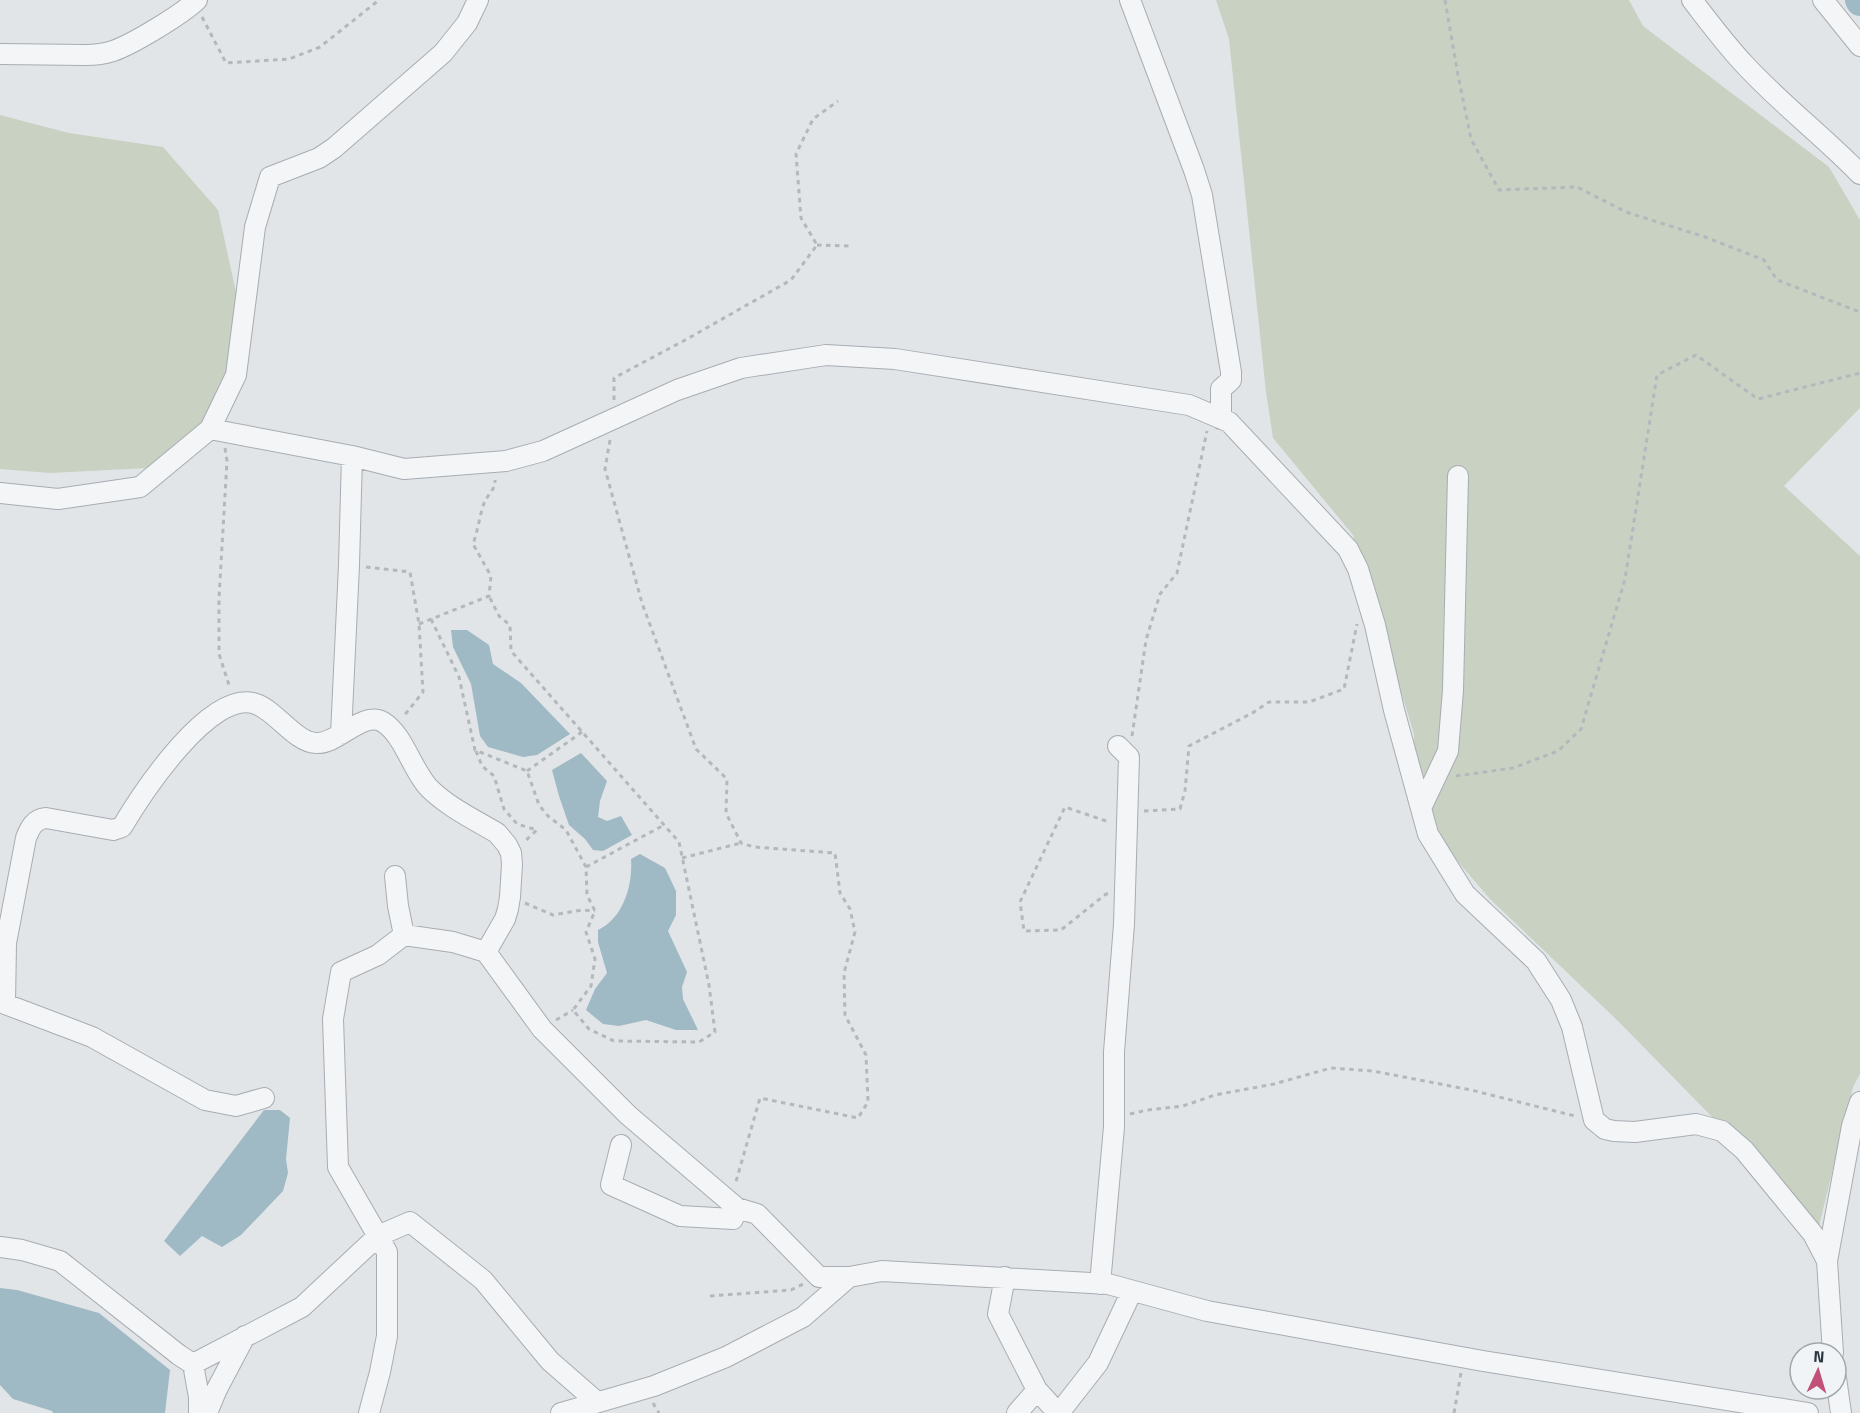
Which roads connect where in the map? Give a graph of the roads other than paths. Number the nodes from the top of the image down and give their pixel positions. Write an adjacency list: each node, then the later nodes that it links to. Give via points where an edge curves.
1 (478, 0): 10 (street, via 442,53 334,148 270,177 255,227 236,375)
2 (1130, 0): 9 (street, via 1202,195 1231,372 1231,380 1221,389)
3 (1692, 0): 8 (street, via 1744,64)
4 (1823, 0): 6 (street)
5 (196, 1): 7 (street, via 112,51 92,55)
6 (1860, 46)
7 (0, 54)
8 (1860, 174)
9 (1215, 417): 11 (street, via 1189,405 895,358 826,355 741,368 677,390 543,451 506,460 404,469); 16 (street, via 1229,423 1348,549 1375,625)
10 (216, 430): 11 (street); 13 (street, via 140,487 58,499)
11 (352, 456): 14 (street)
12 (1458, 476): 16 (street, via 1448,751)
13 (0, 493)
14 (341, 734): 19 (street, via 364,721 382,722 393,730 429,788 497,833 507,845 512,864 508,909); 20 (street, via 314,743 256,704 236,703 209,717 188,738 152,779 118,829 46,818 36,821 26,838 8,927)
15 (1123, 751): 30 (street, via 1127,820 1125,895 1114,1052 1114,1119)
16 (1422, 806): 27 (street, via 1428,834 1465,894 1536,962 1561,1000 1572,1027 1594,1120 1605,1130 1614,1131 1696,1124 1722,1131 1744,1150 1813,1234)
17 (395, 876): 18 (street)
18 (404, 935): 19 (street, via 453,942); 25 (street, via 378,955 341,972 333,1018 338,1167)
19 (486, 952): 24 (street, via 542,1029 628,1115)
20 (2, 1002): 21 (street, via 92,1037 205,1100 236,1106)
21 (264, 1098)
22 (1860, 1102): 27 (street)
23 (621, 1145): 24 (street, via 611,1185 680,1216 733,1219)
24 (733, 1205): 28 (street, via 757,1214 819,1277)
25 (378, 1236): 32 (street, via 302,1306); 36 (street, via 410,1222 483,1280 550,1361); 40 (street, via 387,1251 387,1336)
26 (0, 1247): 34 (street, via 60,1261)
27 (1827, 1262): 33 (street)
28 (849, 1277): 29 (street, via 882,1271); 36 (street, via 804,1317 726,1357 654,1386)
29 (1005, 1277): 30 (street); 35 (street, via 998,1314)
30 (1100, 1284): 31 (street)
31 (1132, 1291): 37 (street, via 1207,1311); 43 (street, via 1098,1363)
32 (245, 1336): 34 (street); 39 (street)
33 (1832, 1341)
34 (193, 1364): 38 (street)
35 (1037, 1390): 42 (street); 43 (street)
36 (597, 1402): 41 (street)
37 (1779, 1411): 44 (street)
38 (199, 1413)
39 (207, 1413)
40 (369, 1413)
41 (561, 1413)
42 (1017, 1413)
43 (1059, 1413)
44 (1808, 1413)

